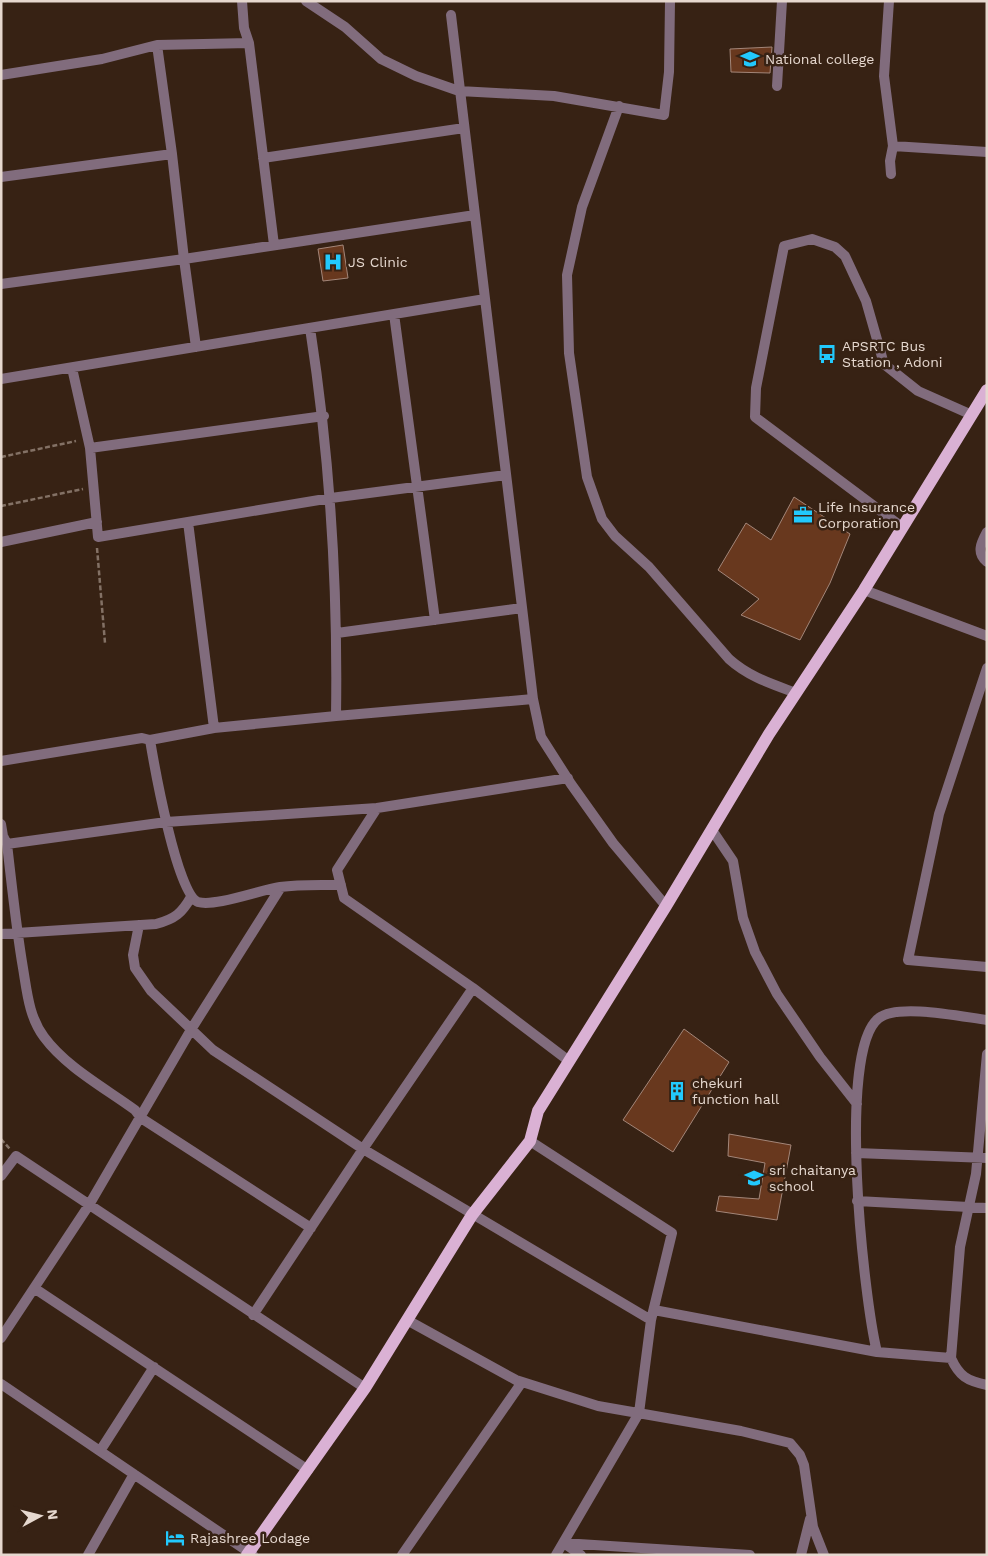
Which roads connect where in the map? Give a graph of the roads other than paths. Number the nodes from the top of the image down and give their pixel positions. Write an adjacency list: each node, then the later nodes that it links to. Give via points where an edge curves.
1 (242, 1): 7 (street)
2 (306, 1): 11 (street, via 346,27 382,59 416,76)
3 (782, 1): 10 (street)
4 (889, 1): 14 (street, via 884,76)
5 (667, 2): 12 (street, via 669,72 664,116)
6 (451, 15): 11 (street)
7 (249, 43): 8 (street); 17 (street)
8 (157, 45): 9 (street, via 102,59); 16 (street)
9 (1, 75)
10 (777, 86)
11 (459, 91): 12 (street, via 554,96); 13 (street)
12 (619, 106): 49 (street, via 582,207 567,275 569,353 588,477 602,519 610,531 649,567 729,659 760,680)
13 (464, 128): 17 (street); 20 (street)
14 (893, 146): 15 (street); 18 (street)
15 (987, 152)
16 (172, 154): 19 (street); 22 (street)
17 (263, 158): 21 (street)
18 (891, 174)
19 (1, 177)
20 (474, 215): 21 (street); 24 (street)
21 (274, 246): 22 (street)
22 (184, 259): 23 (street); 27 (street)
23 (1, 284)
24 (485, 299): 25 (street); 34 (street)
25 (394, 314): 26 (street); 35 (street)
26 (310, 328): 27 (street); 32 (street)
27 (196, 347): 28 (street)
28 (72, 368): 29 (street); 33 (street)
29 (1, 379)
30 (987, 390): 31 (main road)
31 (972, 415): 39 (main road); 39 (street, via 918,391 884,364 866,301 845,256 835,247 812,239 784,246 756,388 756,417)
32 (324, 416): 33 (street); 36 (street)
33 (90, 448): 37 (street)
34 (506, 475): 35 (street); 44 (street)
35 (416, 486): 36 (street); 45 (street)
36 (330, 498): 38 (street); 46 (street)
37 (97, 522): 38 (street, via 98,537); 41 (street)
38 (188, 522): 52 (street)
39 (902, 527): 43 (main road)
40 (987, 532): 42 (street, via 980,551)
41 (1, 542)
42 (987, 562)
43 (864, 590): 47 (street); 49 (main road)
44 (522, 608): 45 (street); 50 (street)
45 (435, 620): 46 (street)
46 (337, 633): 51 (street)
47 (987, 636)
48 (987, 668): 68 (street, via 939,814 908,960)
49 (796, 693): 59 (main road)
50 (533, 699): 51 (street); 55 (street, via 541,737)
51 (336, 716): 52 (street)
52 (214, 728): 53 (street)
53 (150, 740): 54 (street, via 142,738); 57 (street)
54 (1, 761)
55 (568, 778): 56 (street); 64 (street, via 613,843)
56 (377, 808): 57 (street); 61 (street, via 337,870)
57 (166, 822): 60 (street); 63 (street)
58 (1, 824): 60 (street)
59 (712, 830): 64 (main road); 74 (street, via 733,861 743,918 755,952 777,994)
60 (7, 844): 66 (street)
61 (341, 885): 62 (street); 69 (street, via 344,898)
62 (281, 887): 63 (street, via 212,902 197,902); 71 (street)
63 (191, 897): 65 (street, via 182,913 172,920)
64 (666, 906): 73 (main road)
65 (139, 925): 66 (street); 71 (street, via 133,956 135,968 151,991)
66 (17, 932): 67 (street); 75 (street, via 29,1003 44,1037 64,1058 136,1110)
67 (1, 934)
68 (987, 967)
69 (473, 988): 73 (street); 77 (street)
70 (987, 1020): 74 (street, via 920,1011 889,1012 878,1018 862,1053)
71 (192, 1028): 75 (street); 77 (street, via 213,1050)
72 (987, 1054): 79 (street)
73 (570, 1061): 76 (main road, via 538,1112)
74 (857, 1104): 78 (street)
75 (141, 1118): 82 (street); 86 (street)
76 (530, 1141): 85 (main road); 89 (street, via 672,1233)
77 (363, 1149): 85 (street); 86 (street)
78 (856, 1153): 79 (street); 81 (street)
79 (982, 1158): 83 (street)
80 (1, 1176): 82 (street, via 16,1156)
81 (857, 1201): 83 (street); 92 (street, via 870,1325)
82 (89, 1205): 87 (street); 88 (street)
83 (969, 1206): 84 (street); 93 (street, via 960,1247)
84 (987, 1208)
85 (472, 1215): 89 (street); 90 (main road)
86 (311, 1228): 88 (street)
87 (34, 1288): 91 (street); 94 (street)
88 (253, 1315): 98 (street)
89 (652, 1315): 92 (street); 99 (street)
90 (408, 1320): 95 (street); 98 (main road)
91 (1, 1338)
92 (877, 1352): 93 (street)
93 (951, 1358): 97 (street, via 965,1380)
94 (154, 1367): 100 (street); 101 (street)
95 (522, 1382): 99 (street, via 598,1406); 107 (street)
96 (1, 1384): 100 (street)
97 (987, 1385)
98 (365, 1388): 101 (main road)
99 (640, 1413): 103 (street, via 790,1443 800,1454 804,1466); 104 (street)
100 (100, 1451): 102 (street)
101 (308, 1470): 105 (main road)
102 (134, 1474): 105 (street); 106 (street)
103 (811, 1516): 111 (street); 112 (street)
104 (563, 1543): 108 (street); 109 (street); 110 (street)
105 (250, 1554)
106 (88, 1555)
107 (402, 1555)
108 (556, 1555)
109 (580, 1555)
110 (750, 1555)
111 (801, 1555)
112 (824, 1555)

